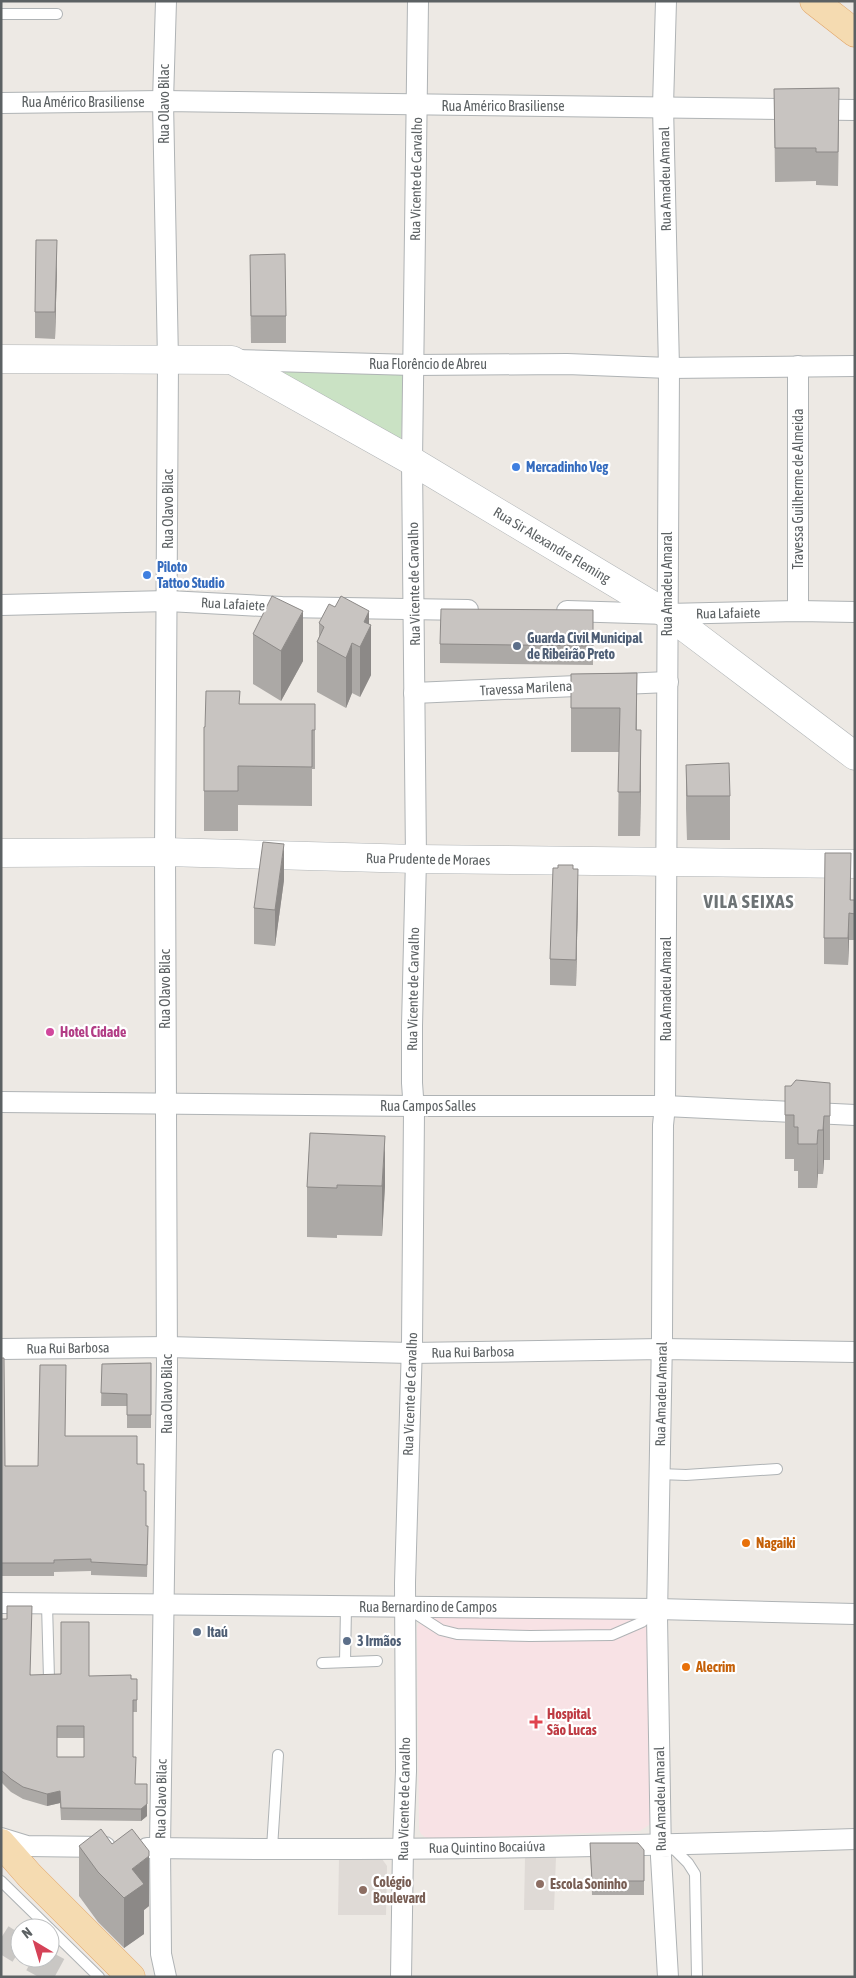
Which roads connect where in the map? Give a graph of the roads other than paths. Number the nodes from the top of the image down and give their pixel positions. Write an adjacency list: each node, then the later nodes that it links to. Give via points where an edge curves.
1 (166, 1): 8 (street, Rua Olavo Bilac)
2 (418, 1): 10 (street, Rua Vicente de Carvalho)
3 (666, 1): 11 (street, Rua Amadeu Amaral)
4 (814, 1): 7 (main road)
5 (1, 14): 6 (lane)
6 (57, 14)
7 (855, 33)
8 (163, 101): 9 (street, Rua Américo Brasiliense); 10 (street, Rua Américo Brasiliense); 15 (street, Rua Olavo Bilac)
9 (1, 103)
10 (418, 105): 11 (street, Rua Américo Brasiliense); 16 (street, Rua Vicente de Carvalho)
11 (663, 106): 12 (street, Rua Américo Brasiliense); 19 (street, Rua Amadeu Amaral)
12 (855, 110)
13 (1, 359): 15 (main road, Rua Florêncio de Abreu)
14 (232, 360): 15 (main road, Rua Florêncio de Abreu); 16 (street, Rua Florêncio de Abreu); 20 (main road, Rua Sir Alexandre Fleming)
15 (168, 361): 21 (street, Rua Olavo Bilac)
16 (413, 365): 19 (street, Rua Florêncio de Abreu, via 566,364); 20 (street, Rua Vicente de Carvalho)
17 (798, 366): 18 (street, Rua Florêncio de Abreu); 19 (street, Rua Florêncio de Abreu); 26 (street, Travessa Guilherme de Almeida)
18 (855, 366)
19 (669, 368): 28 (street, Rua Amadeu Amaral)
20 (412, 461): 23 (street, Rua Vicente de Carvalho); 28 (main road, Rua Sir Alexandre Fleming)
21 (168, 601): 22 (street, Rua Lafaiete); 23 (street, Rua Lafaiete); 32 (street, Rua Olavo Bilac)
22 (1, 606)
23 (414, 610): 24 (street, Rua Lafaiete); 30 (street, Rua Vicente de Carvalho)
24 (484, 610)
25 (553, 611): 28 (street, Rua Lafaiete)
26 (798, 611): 27 (street, Rua Lafaiete); 28 (street, Rua Lafaiete)
27 (855, 612)
28 (667, 614): 29 (street, Rua Amadeu Amaral); 31 (main road, Rua Sir Alexandre Fleming)
29 (668, 682): 30 (street, Travessa Marilena); 35 (street, Rua Amadeu Amaral)
30 (414, 693): 34 (street, Rua Vicente de Carvalho)
31 (855, 756)
32 (165, 852): 33 (main road, Rua Prudente de Moraes); 34 (main road, Rua Prudente de Moraes); 38 (street, Rua Olavo Bilac)
33 (1, 853)
34 (416, 859): 35 (main road, Rua Prudente de Moraes); 39 (street, Rua Vicente de Carvalho, via 412,1026)
35 (667, 861): 36 (main road, Rua Prudente de Moraes); 40 (street, Rua Amadeu Amaral)
36 (855, 864)
37 (1, 1102): 38 (street, Rua Campos Salles)
38 (166, 1104): 39 (street, Rua Campos Salles); 42 (street, Rua Olavo Bilac)
39 (414, 1106): 40 (street, Rua Campos Salles); 46 (street, Rua Vicente de Carvalho)
40 (665, 1106): 41 (street, Rua Campos Salles); 44 (street, Rua Amadeu Amaral)
41 (855, 1115)
42 (167, 1347): 43 (street, Rua Rui Barbosa); 46 (street, Rua Rui Barbosa); 51 (street, Rua Olavo Bilac)
43 (1, 1349)
44 (662, 1350): 45 (street, Rua Rui Barbosa); 46 (street, Rua Rui Barbosa); 48 (street, Rua Amadeu Amaral)
45 (855, 1352)
46 (411, 1353): 53 (street, Rua Vicente de Carvalho)
47 (777, 1469): 48 (lane)
48 (659, 1474): 54 (street, Rua Amadeu Amaral)
49 (1, 1603): 50 (street, Rua Bernardino de Campos)
50 (47, 1604): 51 (street, Rua Bernardino de Campos); 59 (lane)
51 (164, 1605): 52 (street, Rua Bernardino de Campos); 65 (street, Rua Olavo Bilac)
52 (346, 1607): 53 (street, Rua Bernardino de Campos); 57 (lane)
53 (405, 1607): 54 (street, Rua Bernardino de Campos); 54 (lane, via 441,1630 457,1634 530,1636 612,1635 642,1622); 67 (street, Rua Vicente de Carvalho)
54 (657, 1609): 55 (street, Rua Bernardino de Campos); 64 (street, Rua Amadeu Amaral)
55 (855, 1614)
56 (377, 1661): 57 (lane)
57 (345, 1662): 58 (lane)
58 (322, 1663)
59 (49, 1679)
60 (278, 1755): 66 (lane)
61 (1, 1838): 65 (street, Rua Quintino Bocaiúva, via 27,1846)
62 (855, 1839): 64 (street, Rua Quintino Bocaiúva)
63 (1, 1843): 72 (main road)
64 (666, 1845): 67 (street, Rua Quintino Bocaiúva); 75 (street, Rua Amadeu Amaral); 76 (lane, via 688,1863 695,1874)
65 (160, 1848): 66 (street, Rua Quintino Bocaiúva); 73 (street, Rua Olavo Bilac, via 161,1954)
66 (272, 1848): 67 (street, Rua Quintino Bocaiúva)
67 (403, 1848): 74 (street, Rua Vicente de Carvalho)
68 (1, 1880): 69 (lane)
69 (40, 1918)
70 (60, 1938): 71 (lane)
71 (99, 1977)
72 (131, 1977)
73 (166, 1977)
74 (401, 1977)
75 (668, 1977)
76 (697, 1977)

